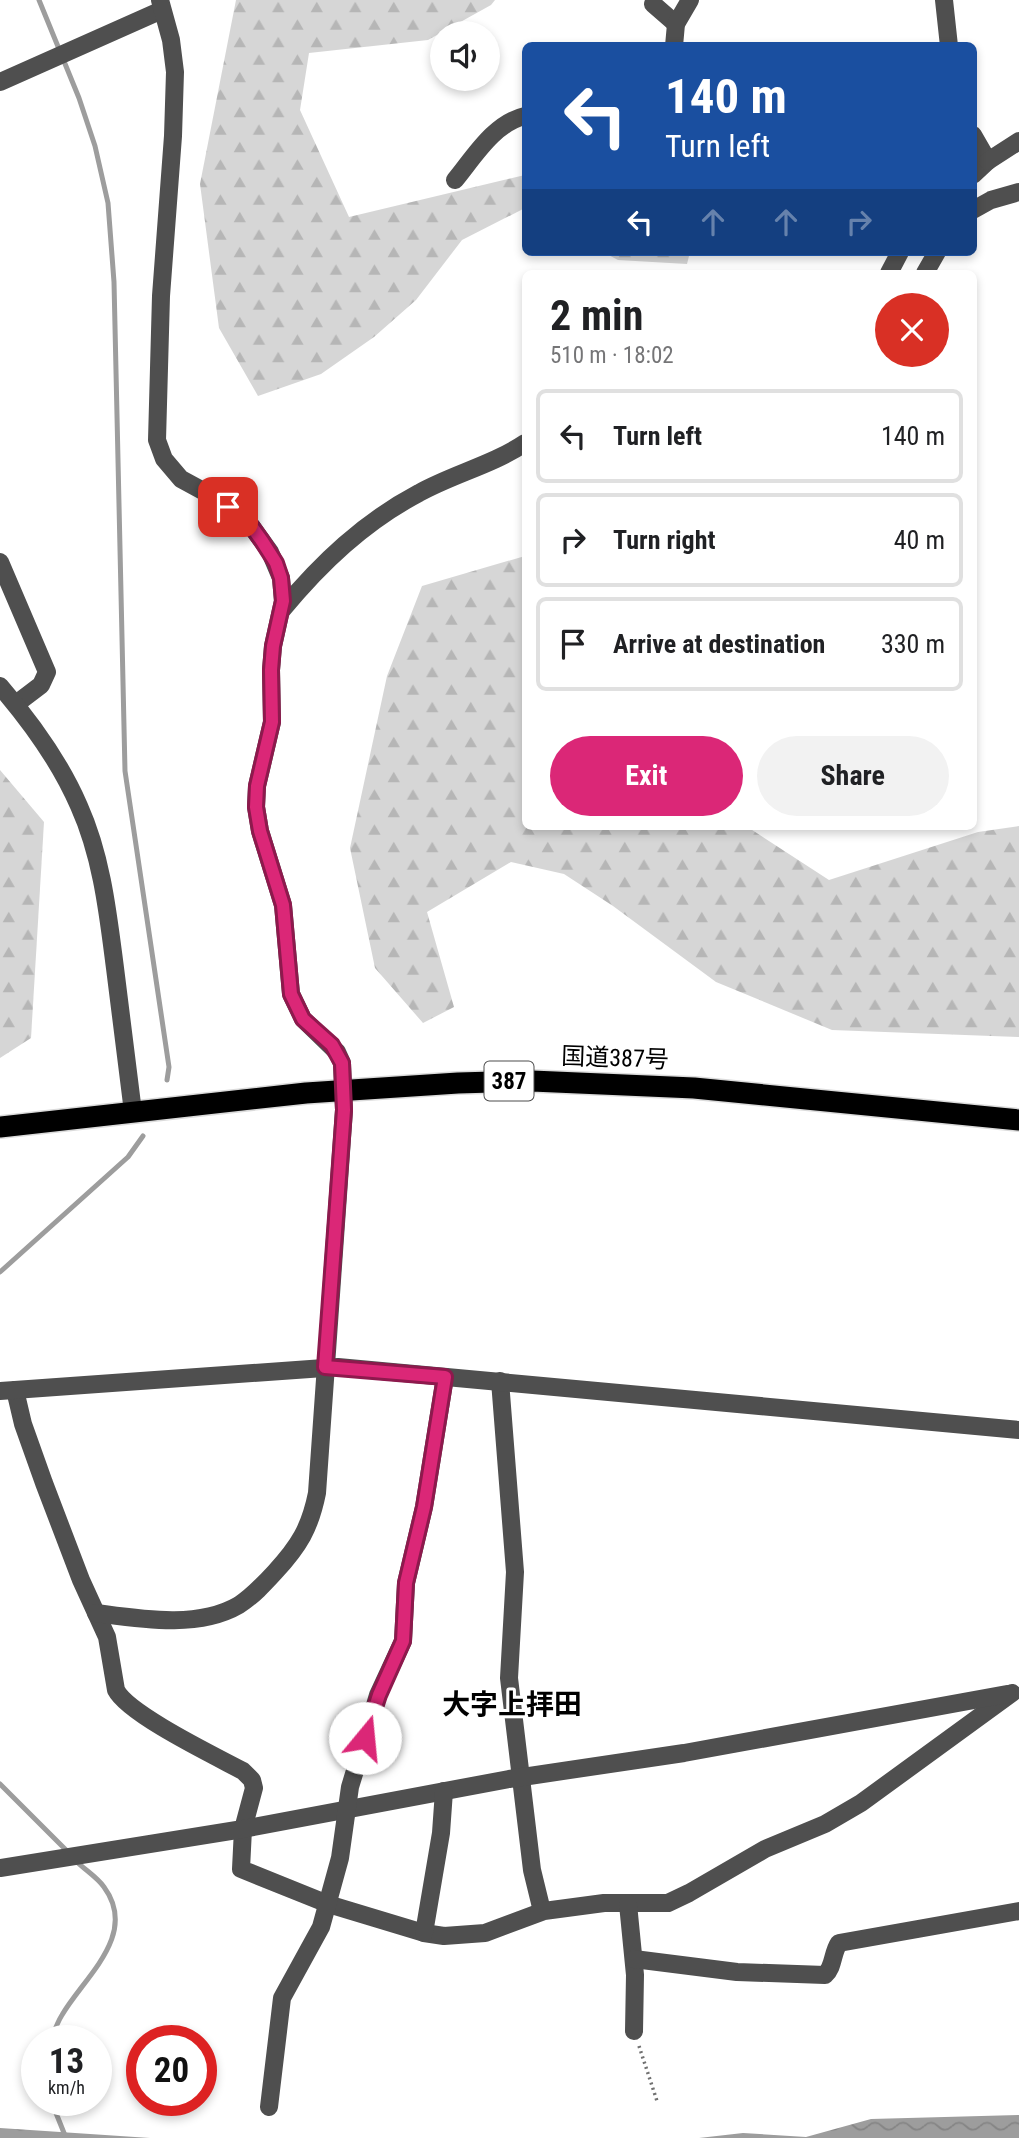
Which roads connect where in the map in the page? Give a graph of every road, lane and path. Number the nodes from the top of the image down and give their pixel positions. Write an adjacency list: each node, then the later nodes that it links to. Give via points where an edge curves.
1 (690, 0): 5 (street)
2 (944, 0): 7 (street)
3 (653, 4): 5 (street)
4 (161, 5): 8 (street); 19 (street, via 175,72 157,440 164,459 181,480 216,498 252,527 281,578)
5 (676, 24): 6 (street)
6 (674, 42)
7 (949, 42)
8 (0, 82)
9 (522, 117): 14 (street, via 497,131)
10 (1019, 141): 12 (street)
11 (977, 142): 12 (street)
12 (988, 161): 13 (street)
13 (977, 171)
14 (455, 180)
15 (1019, 192): 16 (street)
16 (977, 208)
17 (522, 445): 19 (street, via 378,516 306,580)
18 (0, 562): 21 (street, via 47,672 41,685)
19 (282, 610): 22 (street, via 273,646 272,722 256,807 283,905 291,994 303,1019 337,1052)
20 (0, 686): 21 (street)
21 (16, 705): 23 (street, via 68,783 92,842 109,923)
22 (344, 1090): 23 (highway, 国道387号 / 387); 24 (highway, 国道387号 / 387, via 492,1082 600,1083); 26 (street)
23 (133, 1112): 25 (highway, 国道387号 / 387)
24 (1019, 1120)
25 (0, 1127)
26 (325, 1367): 27 (street); 29 (street); 31 (street, via 313,1512 295,1550 258,1590 230,1610 173,1621)
27 (445, 1377): 28 (street); 35 (street, via 424,1507 406,1583 403,1641 372,1713)
28 (500, 1381): 30 (street); 33 (street, via 514,1549 509,1678)
29 (7, 1390): 31 (street)
30 (1019, 1430)
31 (96, 1613): 36 (street, via 107,1637 116,1689 124,1702 253,1780)
32 (1015, 1692): 33 (street, via 684,1753); 39 (street, via 825,1824 765,1849 679,1899)
33 (519, 1778): 34 (street); 40 (street)
34 (444, 1791): 35 (street); 42 (street)
35 (347, 1810): 36 (street); 38 (street)
36 (243, 1829): 37 (street); 38 (street, via 240,1865 244,1872)
37 (0, 1868)
38 (328, 1904): 42 (street); 46 (street, via 316,1937 282,1998)
39 (628, 1904): 40 (street); 43 (street)
40 (542, 1911): 42 (street, via 485,1933)
41 (1019, 1911): 43 (street, via 839,1943 825,1975 737,1972)
42 (424, 1933)
43 (634, 1959): 44 (street)
44 (634, 2031): 45 (path)
45 (657, 2101)
46 (270, 2107)

